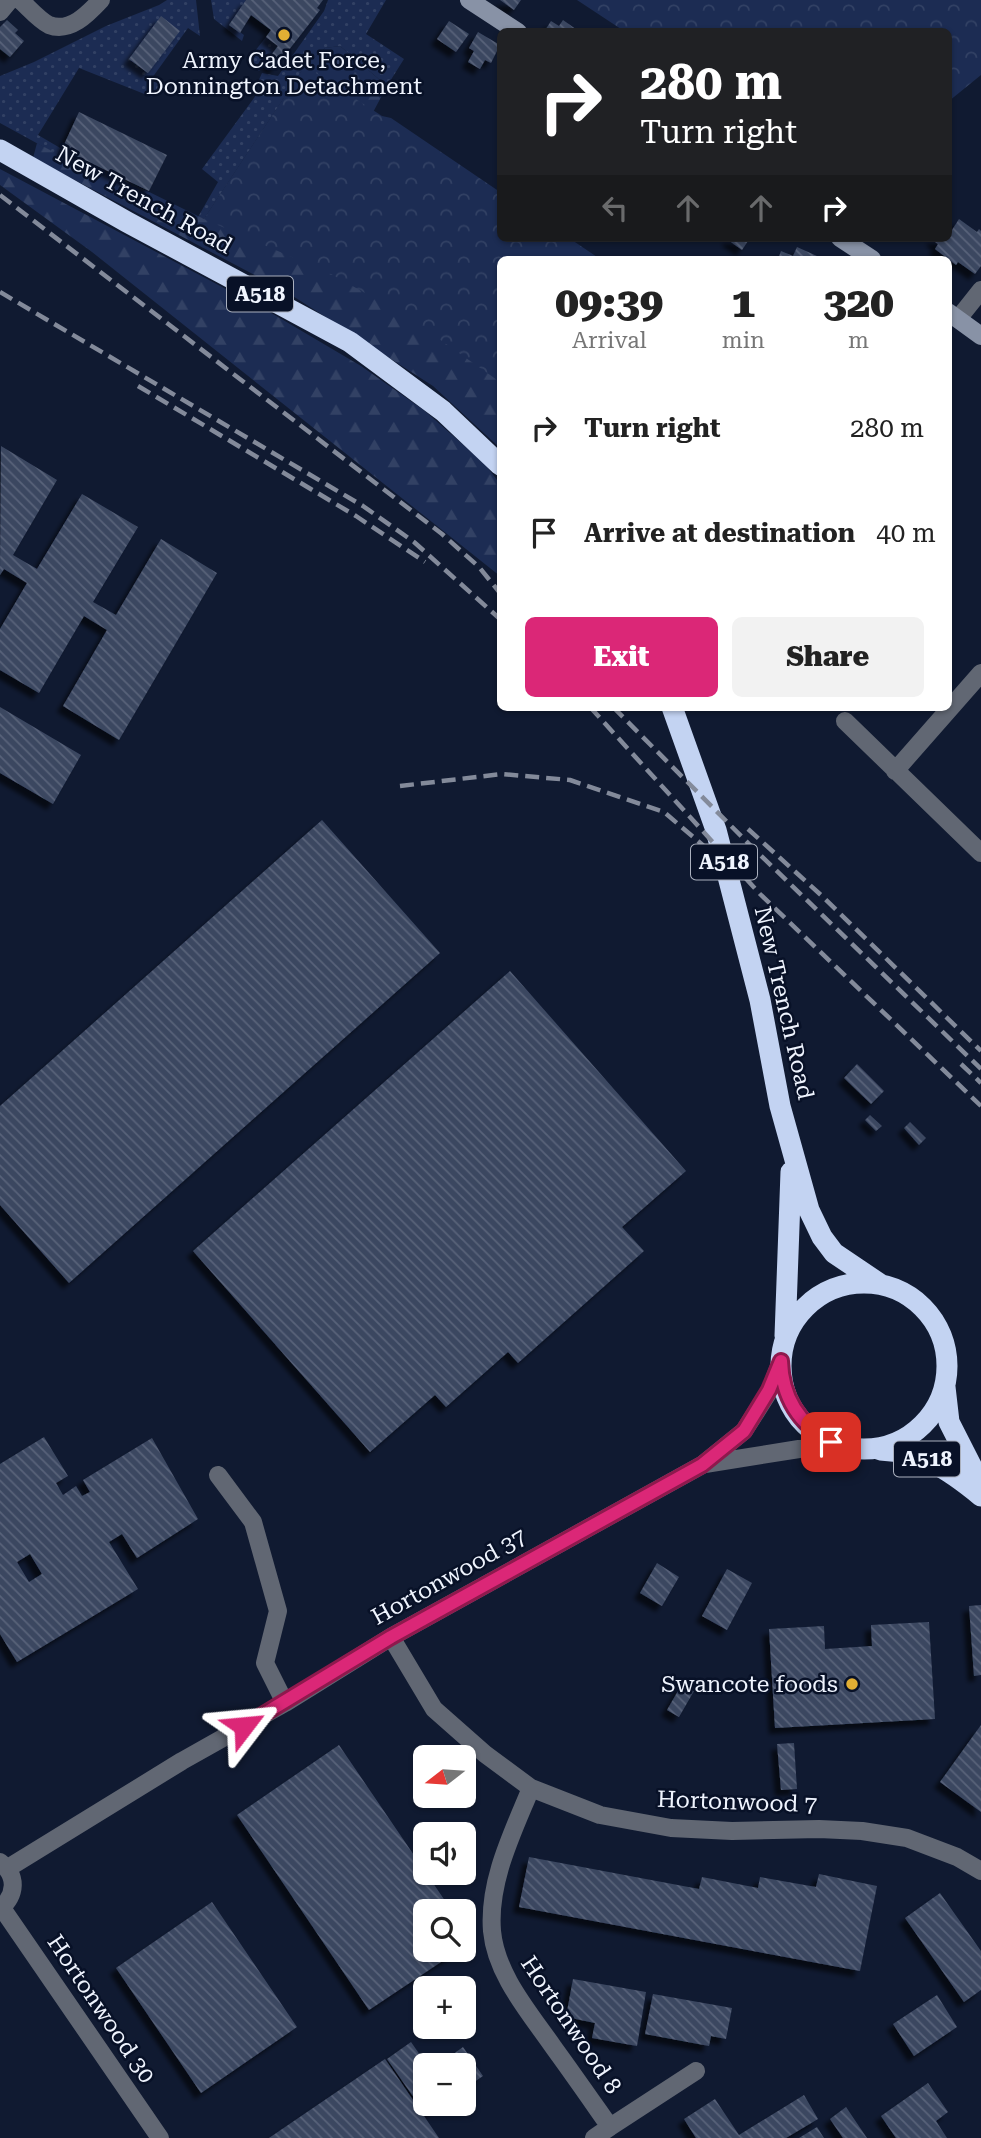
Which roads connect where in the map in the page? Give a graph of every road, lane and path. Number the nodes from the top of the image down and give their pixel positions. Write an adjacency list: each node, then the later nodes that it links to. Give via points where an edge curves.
1 (10, 0): 5 (street)
2 (20, 0): 3 (street, via 50,25 71,25)
3 (101, 0)
4 (469, 0): 6 (street)
5 (0, 12)
6 (512, 28)
7 (0, 150): 13 (highway, New Trench Road / A518, via 350,342 443,411)
8 (846, 242): 9 (street)
9 (866, 256)
10 (981, 290): 11 (street)
11 (953, 316): 12 (street)
12 (981, 336)
13 (497, 462)
14 (981, 673): 15 (street)
15 (952, 706)
16 (673, 711): 21 (highway, New Trench Road / A518, via 716,830 760,1000)
17 (948, 711): 19 (street)
18 (845, 721): 19 (street)
19 (895, 771): 20 (street)
20 (981, 853)
21 (792, 1152): 22 (highway, New Trench Road / A518, via 822,1237 834,1253); 23 (highway, New Trench Road / A518)
22 (880, 1284): 23 (highway, via 858,1283 827,1291 803,1309 790,1328); 24 (highway, via 910,1296 936,1325 947,1361)
23 (783, 1353): 25 (highway, via 784,1386 803,1421 831,1442); 26 (street, Hortonwood 37, via 769,1390 744,1431)
24 (945, 1385): 25 (highway, via 937,1405 913,1432 887,1446); 28 (highway, A518, via 949,1422)
25 (856, 1448): 26 (street, Hortonwood 37, via 799,1449); 29 (highway, A518, via 902,1451 926,1458)
26 (702, 1465): 30 (street, Hortonwood 37)
27 (218, 1475): 31 (street, via 253,1522 278,1611 265,1663)
28 (981, 1485)
29 (981, 1496)
30 (391, 1637): 31 (street, Hortonwood 37); 32 (street, Hortonwood 7, via 434,1709)
31 (285, 1703): 33 (street, Hortonwood 37)
32 (531, 1788): 34 (street, Hortonwood 7, via 600,1815 671,1828 819,1829 907,1838); 37 (street, Hortonwood 8, via 505,1851 492,1932 517,1996)
33 (4, 1865): 35 (street, via 12,1877 13,1891)
34 (981, 1871)
35 (1, 1908): 38 (street, Hortonwood 30)
36 (696, 2071): 37 (street, Hortonwood 8)
37 (610, 2127): 39 (street, Hortonwood 8)
38 (160, 2138)
39 (594, 2138)

